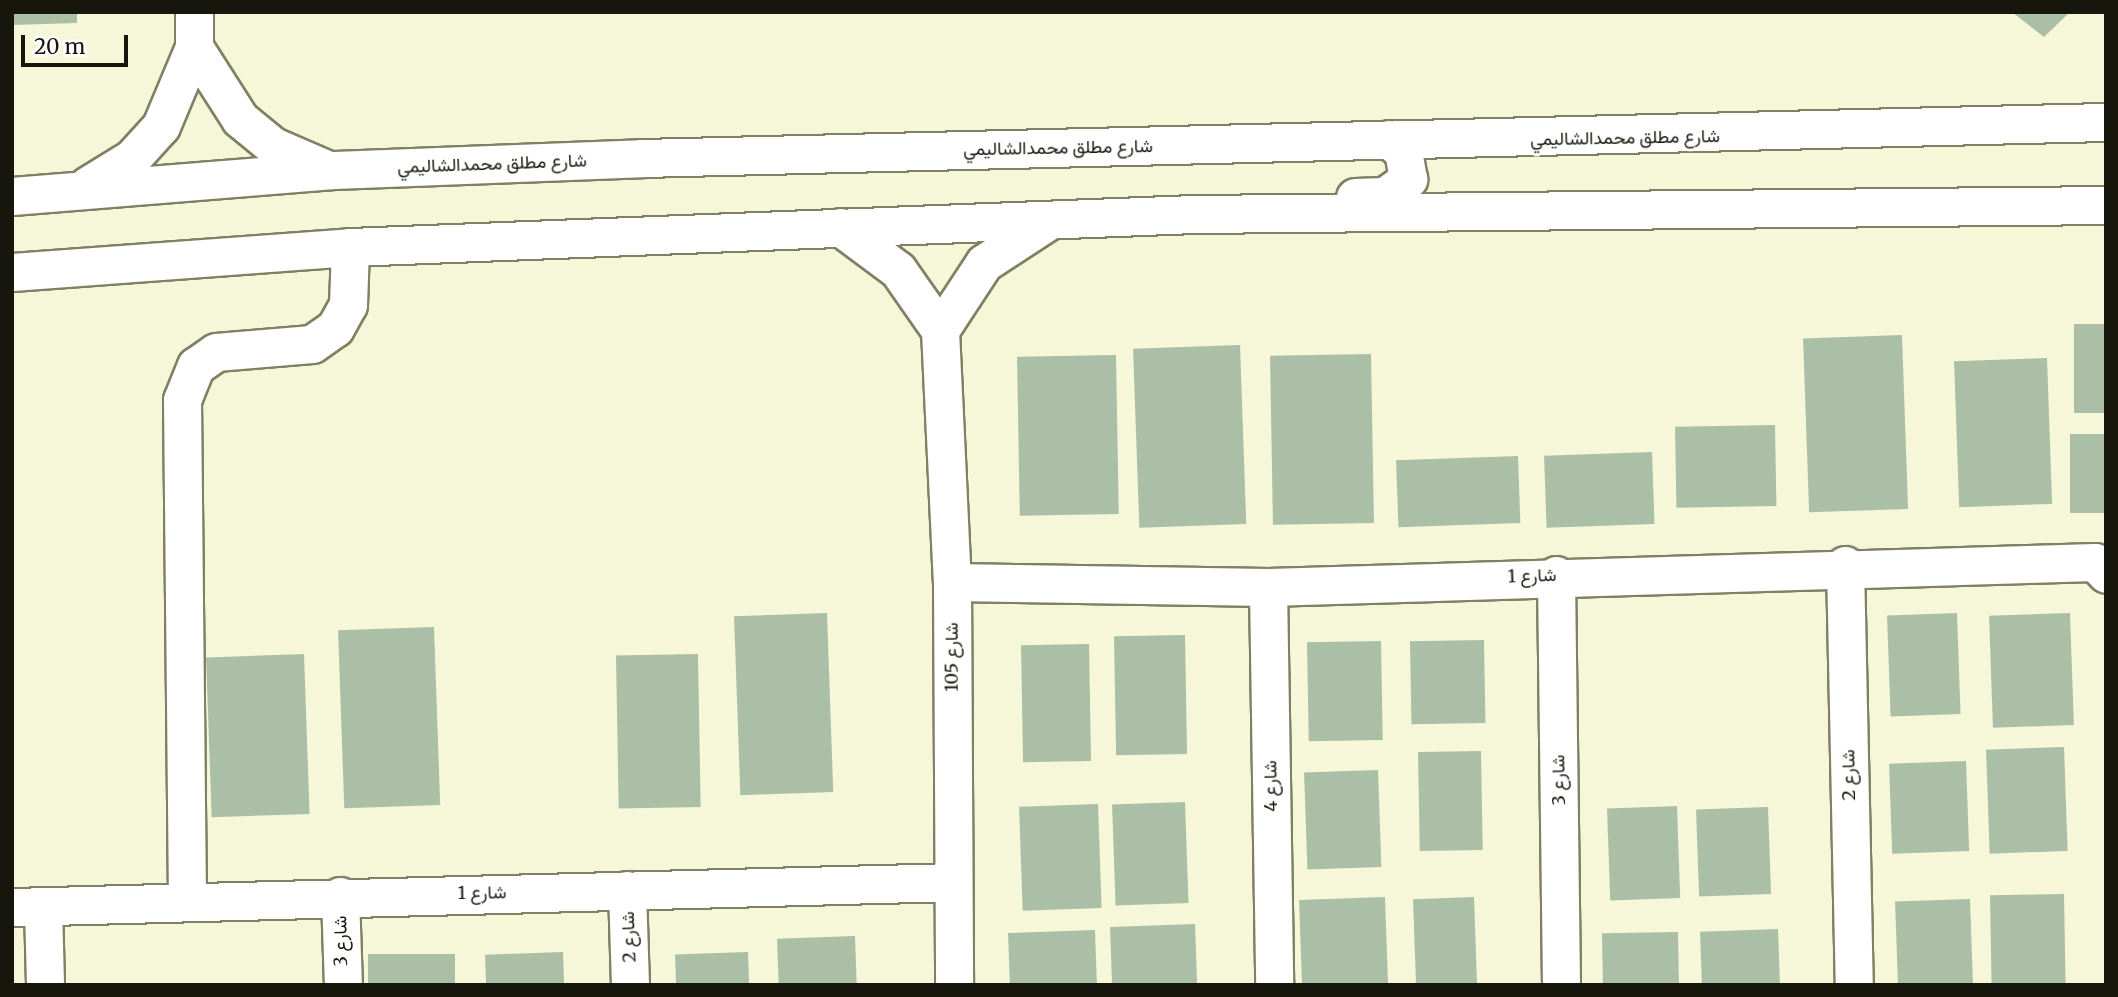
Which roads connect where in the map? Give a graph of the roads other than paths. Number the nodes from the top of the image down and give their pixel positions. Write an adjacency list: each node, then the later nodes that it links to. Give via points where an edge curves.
1 (194, 29): 4 (street, via 240,120 273,146); 5 (street, via 161,126 132,158)
2 (2106, 122): 3 (street, شارع مطلق محمدالشاليمي)
3 (1388, 139): 4 (street, شارع مطلق محمدالشاليمي); 8 (street, via 1410,167 1398,192 1223,201)
4 (332, 170): 5 (street, شارع مطلق محمدالشاليمي)
5 (81, 189): 6 (street, شارع مطلق محمدالشاليمي)
6 (12, 196)
7 (2106, 205): 8 (street)
8 (1192, 214): 9 (street)
9 (1051, 220): 10 (street); 13 (street, via 984,264)
10 (840, 227): 11 (street); 13 (street, via 898,270)
11 (350, 247): 12 (street); 22 (street, via 348,305 335,328 312,344 216,352 196,366 182,400)
12 (12, 272)
13 (940, 330): 17 (street, شارع 105)
14 (1844, 565): 15 (street, شارع 1); 16 (street, شارع 1, via 2095,562); 30 (street, شارع 2)
15 (1556, 575): 18 (street, شارع 1); 29 (street, شارع 3)
16 (2106, 575)
17 (952, 582): 18 (street, شارع 1); 19 (street, شارع 105)
18 (1268, 587): 28 (street, شارع 4)
19 (952, 882): 20 (street, شارع 1); 27 (street, شارع 105)
20 (627, 890): 21 (street, شارع 1); 26 (street, شارع 2)
21 (340, 896): 22 (street, شارع 1); 25 (street, شارع 3)
22 (187, 902): 23 (street, شارع 1)
23 (28, 907): 24 (street)
24 (45, 985)
25 (342, 985)
26 (630, 985)
27 (954, 985)
28 (1274, 985)
29 (1561, 985)
30 (1854, 985)

